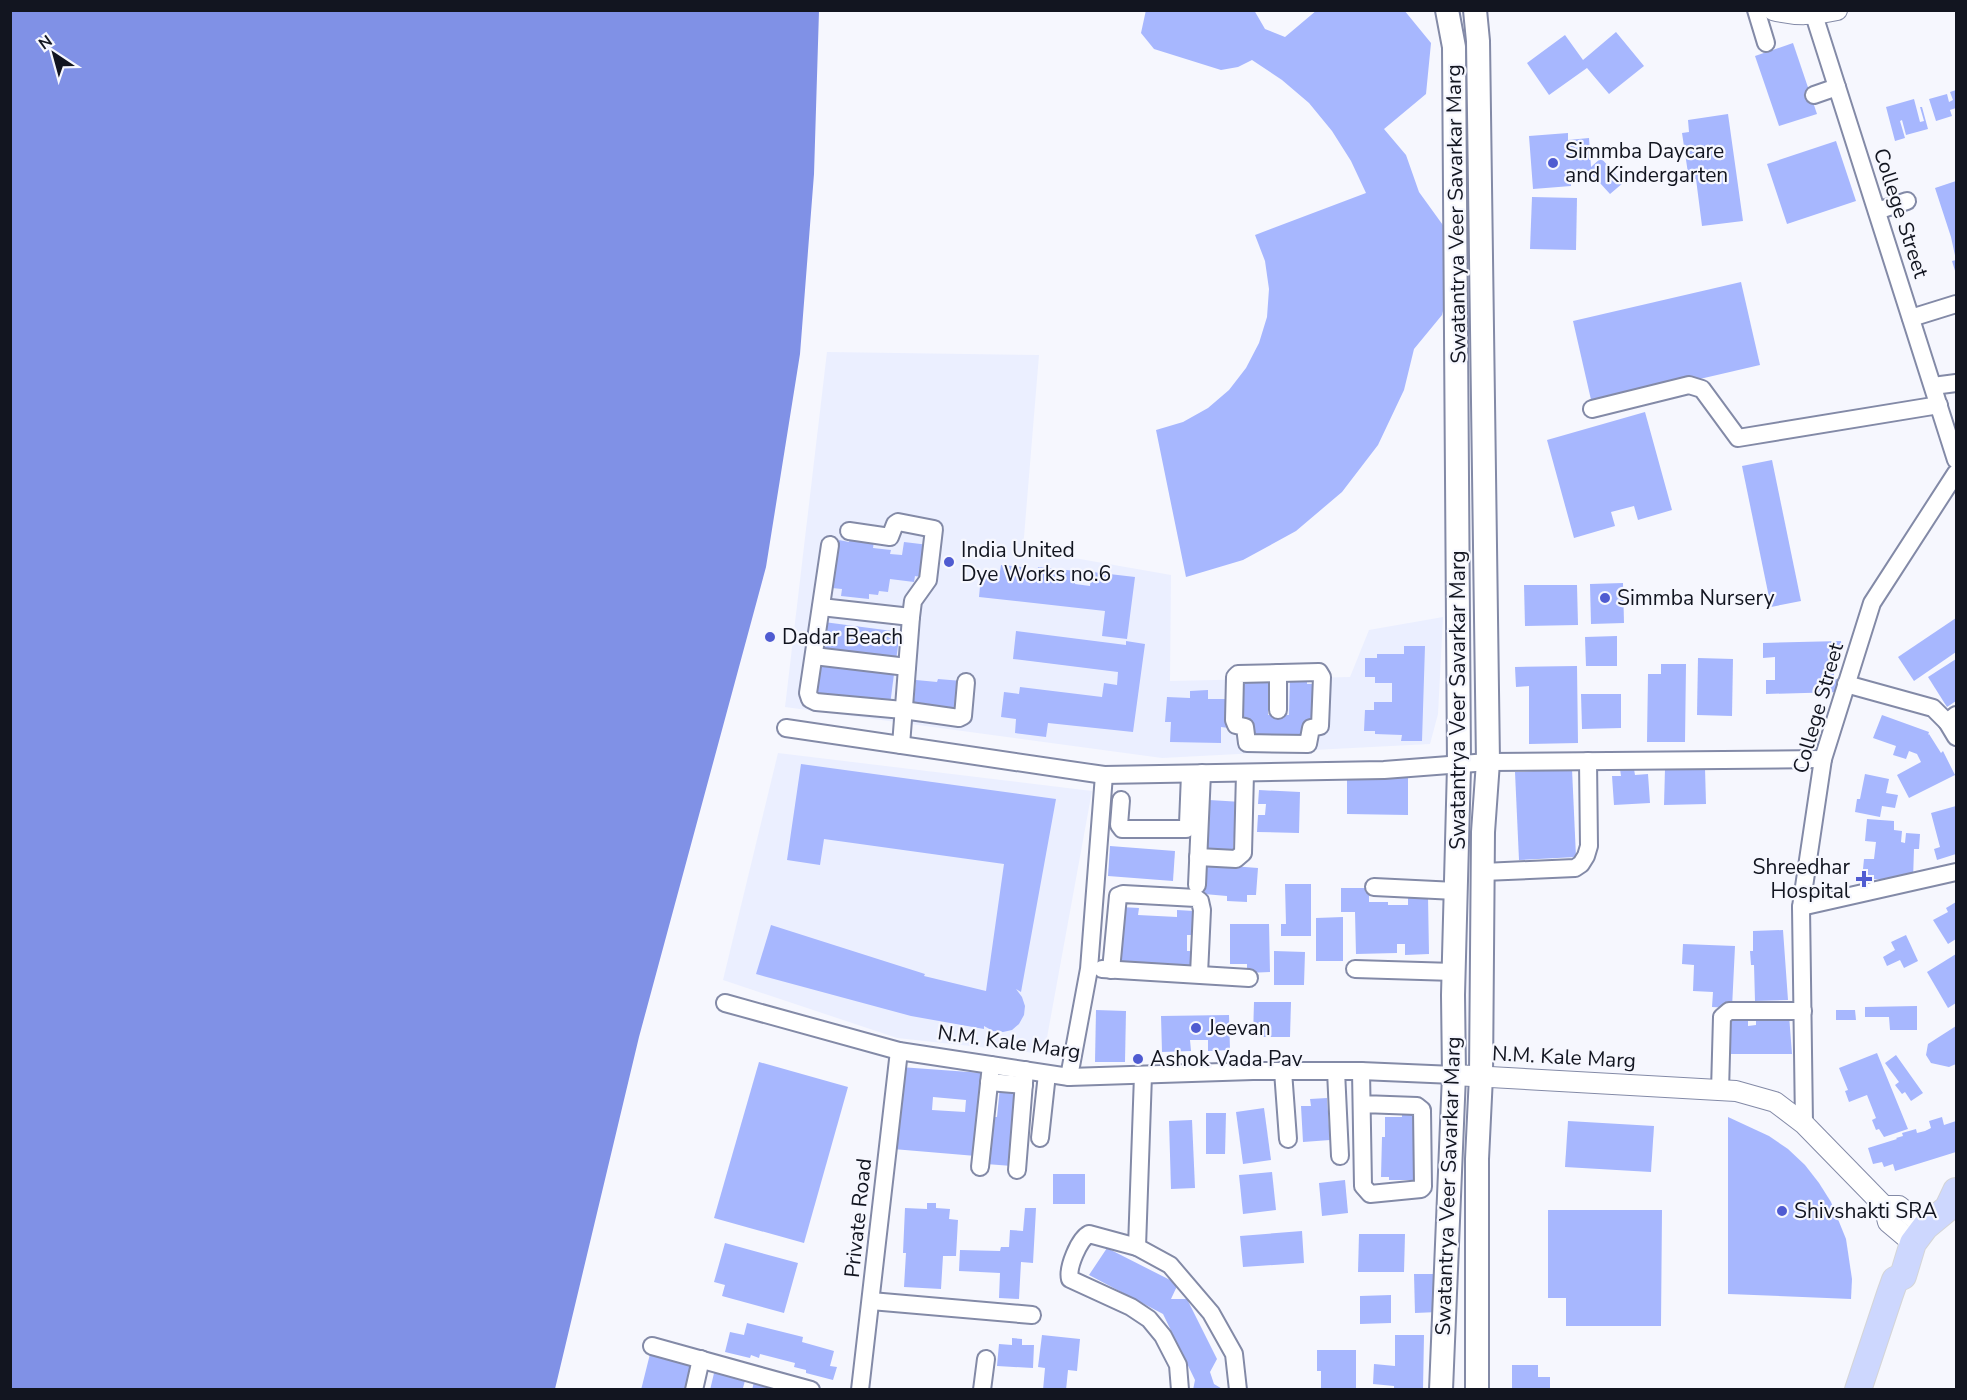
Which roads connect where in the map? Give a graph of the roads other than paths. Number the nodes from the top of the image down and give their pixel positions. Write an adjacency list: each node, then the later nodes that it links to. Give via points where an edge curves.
1 (1447, 10): 39 (main road, Swatantrya Veer Savarkar Marg, via 1454,47)
2 (1474, 10): 38 (main road, Swatantrya Veer Savarkar Marg, via 1478,41)
3 (1756, 10): 7 (street)
4 (1773, 10): 6 (street)
5 (1837, 10): 6 (street)
6 (1814, 15): 8 (street, College Street)
7 (1766, 44)
8 (1837, 87): 9 (street); 11 (street, College Street)
9 (1814, 95)
10 (1907, 201): 11 (street)
11 (1877, 211): 13 (street, College Street)
12 (1956, 304): 13 (street)
13 (1911, 318): 15 (street, College Street)
14 (1956, 383): 15 (street)
15 (1933, 386): 16 (street, College Street)
16 (1939, 405): 17 (street, via 1738,438 1702,389 1689,385); 18 (street, College Street)
17 (1592, 409)
18 (1956, 460)
19 (1956, 473): 28 (street, College Street, via 1872,603)
20 (849, 531): 23 (street, via 890,537 898,522 934,529 928,580 913,601)
21 (830, 545): 22 (street)
22 (821, 607): 23 (street); 24 (street)
23 (911, 617): 25 (street)
24 (814, 656): 25 (street); 29 (street, via 808,693 813,700)
25 (907, 667): 29 (street)
26 (1278, 673): 30 (street); 34 (street, via 1235,677 1234,720 1236,725 1245,727 1246,743); 34 (street, via 1319,672 1322,677 1320,726 1311,728 1309,743)
27 (966, 682): 29 (street, via 961,718)
28 (1846, 684): 31 (street, via 1933,708); 36 (street, College Street)
29 (903, 710): 35 (street)
30 (1278, 710)
31 (1952, 719): 33 (street)
32 (786, 728): 35 (street)
33 (1956, 736)
34 (1278, 744): 41 (street)
35 (901, 745): 43 (street)
36 (1823, 759): 37 (street); 51 (street, College Street)
37 (1588, 761): 38 (street); 46 (street, via 1589,846 1581,864 1575,868)
38 (1488, 762): 39 (street); 46 (main road, Swatantrya Veer Savarkar Marg)
39 (1459, 766): 41 (street); 50 (main road, Swatantrya Veer Savarkar Marg)
40 (1245, 772): 41 (street); 42 (street); 45 (street, via 1243,853 1236,859)
41 (1278, 772)
42 (1196, 773): 43 (street); 44 (street, via 1186,829 1122,829); 45 (street)
43 (1104, 775): 52 (street)
44 (1121, 800)
45 (1198, 857): 48 (street)
46 (1482, 872): 68 (main road, Swatantrya Veer Savarkar Marg)
47 (1956, 872): 51 (street)
48 (1197, 885)
49 (1374, 887): 50 (street)
50 (1456, 891): 55 (main road, Swatantrya Veer Savarkar Marg)
51 (1801, 907): 59 (street, College Street)
52 (1089, 969): 54 (street); 69 (street)
53 (1356, 969): 55 (street)
54 (1111, 970): 56 (street); 56 (street, via 1118,896 1123,894 1200,901)
55 (1454, 972): 67 (main road, Swatantrya Veer Savarkar Marg)
56 (1199, 974): 57 (street)
57 (1249, 978)
58 (725, 1003): 60 (street, N.M. Kale Marg)
59 (1803, 1011): 71 (street, via 1724,1014); 73 (street, College Street)
60 (899, 1051): 64 (street, N.M. Kale Marg); 84 (street, Private Road)
61 (1283, 1071): 62 (street, N.M. Kale Marg); 66 (street, N.M. Kale Marg); 75 (street, via 1289,1109)
62 (1336, 1071): 63 (street, N.M. Kale Marg); 78 (street)
63 (1361, 1071): 67 (street, N.M. Kale Marg); 72 (street)
64 (990, 1073): 70 (street, N.M. Kale Marg); 79 (street)
65 (1047, 1074): 69 (street, N.M. Kale Marg); 70 (street, N.M. Kale Marg); 74 (street)
66 (1143, 1075): 69 (street, N.M. Kale Marg); 83 (street)
67 (1454, 1075): 68 (street, N.M. Kale Marg); 77 (main road, Swatantrya Veer Savarkar Marg)
68 (1481, 1076): 71 (street, N.M. Kale Marg); 96 (main road, Swatantrya Veer Savarkar Marg)
69 (1069, 1077)
70 (1024, 1078): 80 (street)
71 (1720, 1091): 73 (street, N.M. Kale Marg, via 1736,1091 1775,1102)
72 (1362, 1104): 76 (street, via 1419,1107 1423,1113); 76 (street, via 1366,1192 1421,1189)
73 (1804, 1124): 82 (street, N.M. Kale Marg, via 1884,1206 1888,1222)
74 (1040, 1138)
75 (1288, 1138)
76 (1423, 1145): 77 (street)
77 (1451, 1146): 95 (main road, Swatantrya Veer Savarkar Marg)
78 (1340, 1156)
79 (980, 1167)
80 (1017, 1170)
81 (1956, 1192): 82 (main road, via 1948,1208)
82 (1913, 1231): 97 (main road, via 1891,1272 1895,1280)
83 (1137, 1247): 93 (street, via 1089,1234 1079,1242 1070,1279 1149,1319 1178,1365); 94 (street, via 1170,1265 1211,1313 1234,1354)
84 (871, 1301): 85 (street); 91 (street, Private Road)
85 (1032, 1315)
86 (652, 1346): 87 (street)
87 (701, 1359): 89 (street); 90 (street)
88 (986, 1359): 92 (street)
89 (694, 1389)
90 (811, 1389)
91 (860, 1389)
92 (982, 1389)
93 (1180, 1389)
94 (1238, 1389)
95 (1442, 1389)
96 (1477, 1389)
97 (1858, 1389)

